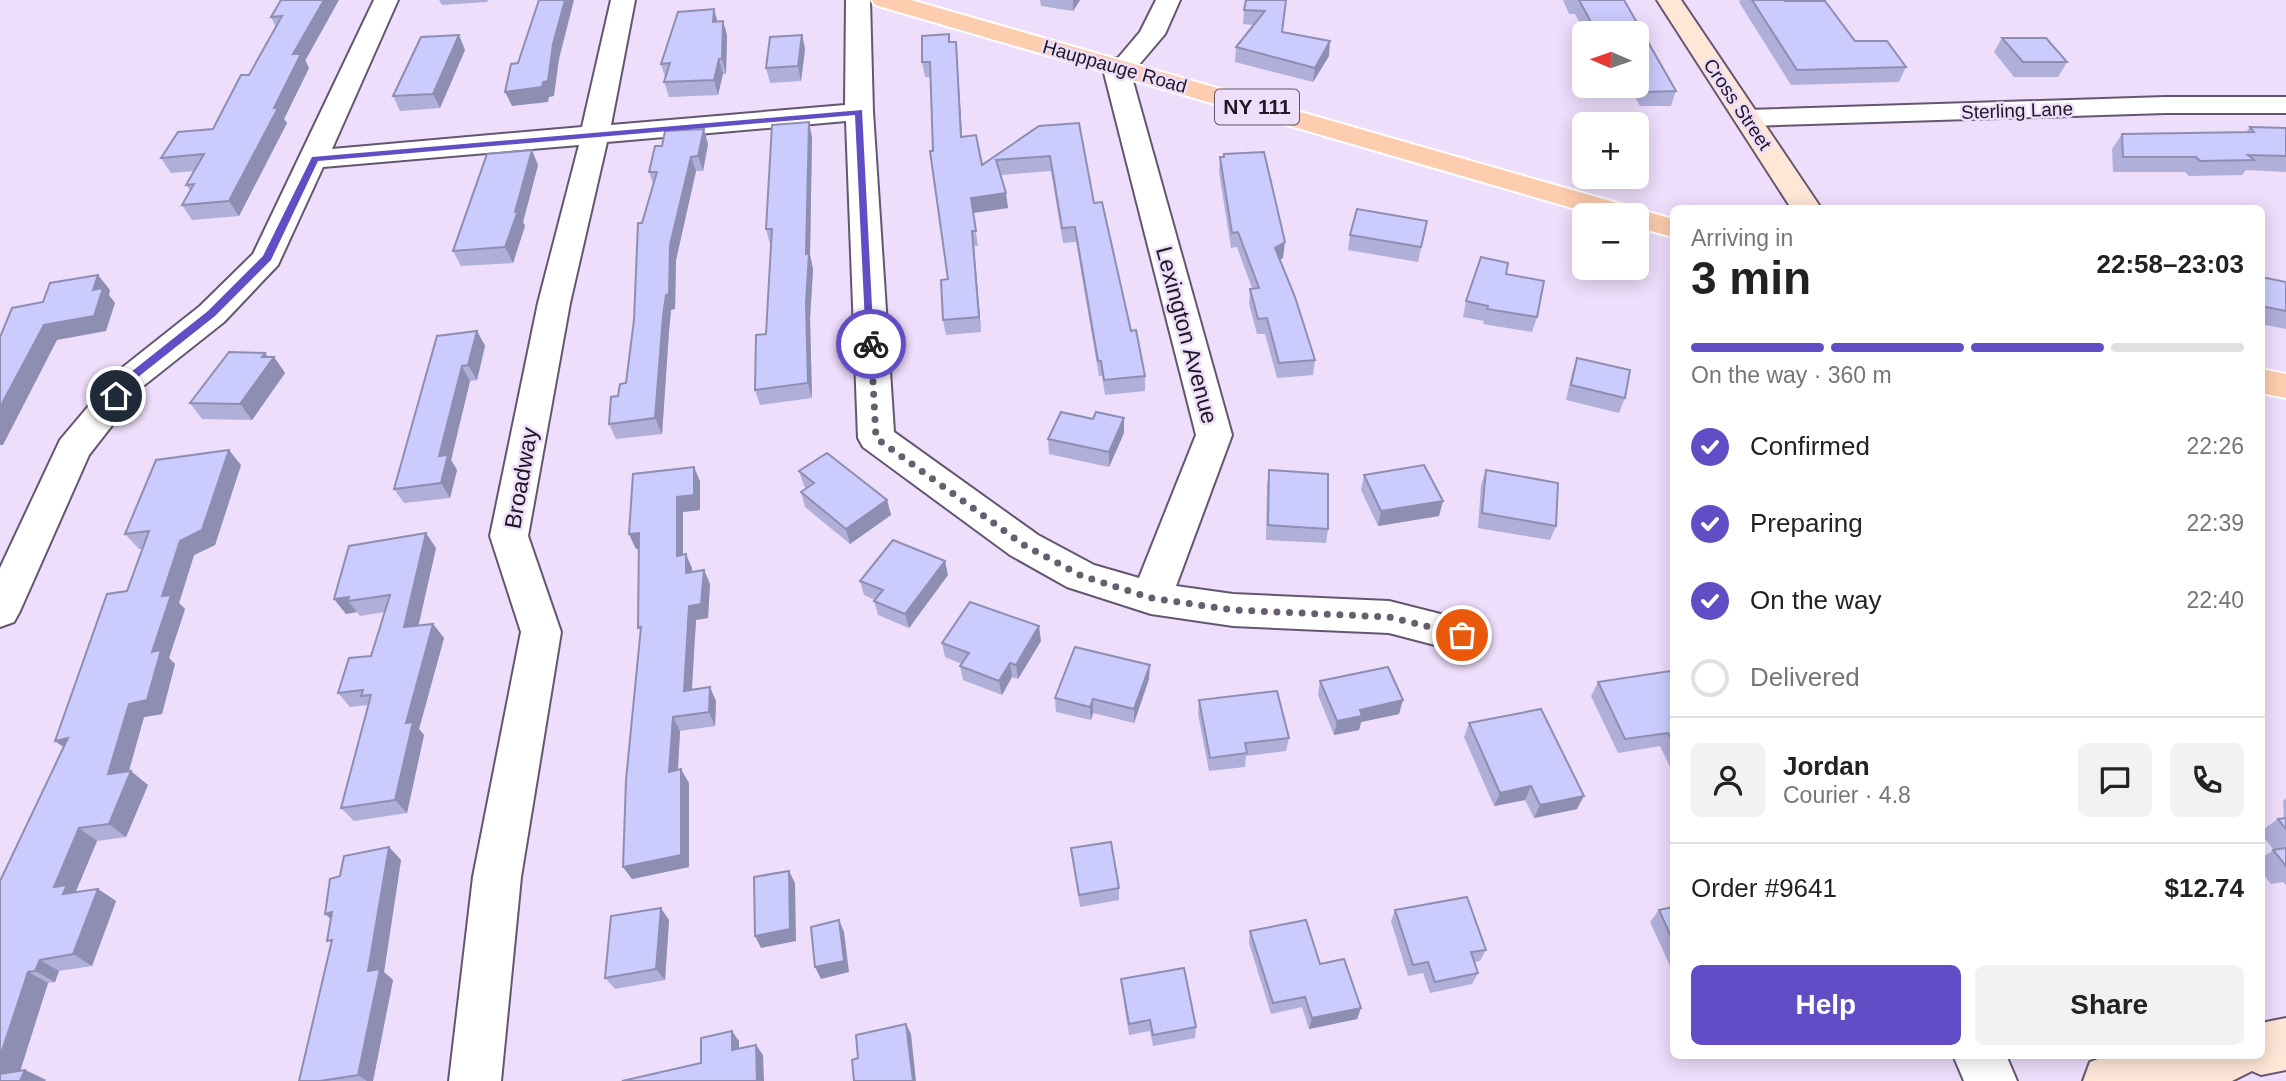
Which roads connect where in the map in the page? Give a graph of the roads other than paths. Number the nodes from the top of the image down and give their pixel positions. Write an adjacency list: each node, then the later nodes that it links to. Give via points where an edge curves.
1 (387, 0): 12 (street)
2 (622, 0): 11 (street, Broadway)
3 (858, 0): 9 (street)
4 (884, 0): 7 (main road, Hauppauge Road / NY 111)
5 (1168, 0): 7 (street, via 1153,34)
6 (1669, 0): 10 (street, Cross Street)
7 (1120, 66): 13 (main road, Hauppauge Road / NY 111); 19 (street, Lexington Avenue, via 1214,435)
8 (2286, 105): 10 (street, Sterling Lane)
9 (859, 112): 11 (street); 19 (street, via 876,438 1024,545 1082,576)
10 (1748, 118): 14 (street, Cross Street)
11 (592, 136): 12 (street); 26 (street, Broadway, via 509,536 541,632 497,877)
12 (315, 159): 20 (street, via 267,258 212,314 130,379 74,449)
13 (1587, 203)
14 (1805, 205)
15 (1649, 222): 16 (main road)
16 (1670, 227)
17 (2265, 382): 18 (main road)
18 (2286, 386)
19 (1151, 598): 21 (street, via 1233,610 1389,617)
20 (0, 611)
21 (1462, 635)
22 (2286, 1044): 23 (street)
23 (2265, 1048)
24 (1981, 1059): 27 (street)
25 (2214, 1059): 28 (street)
26 (475, 1081)
27 (1991, 1081)
28 (2109, 1081)

